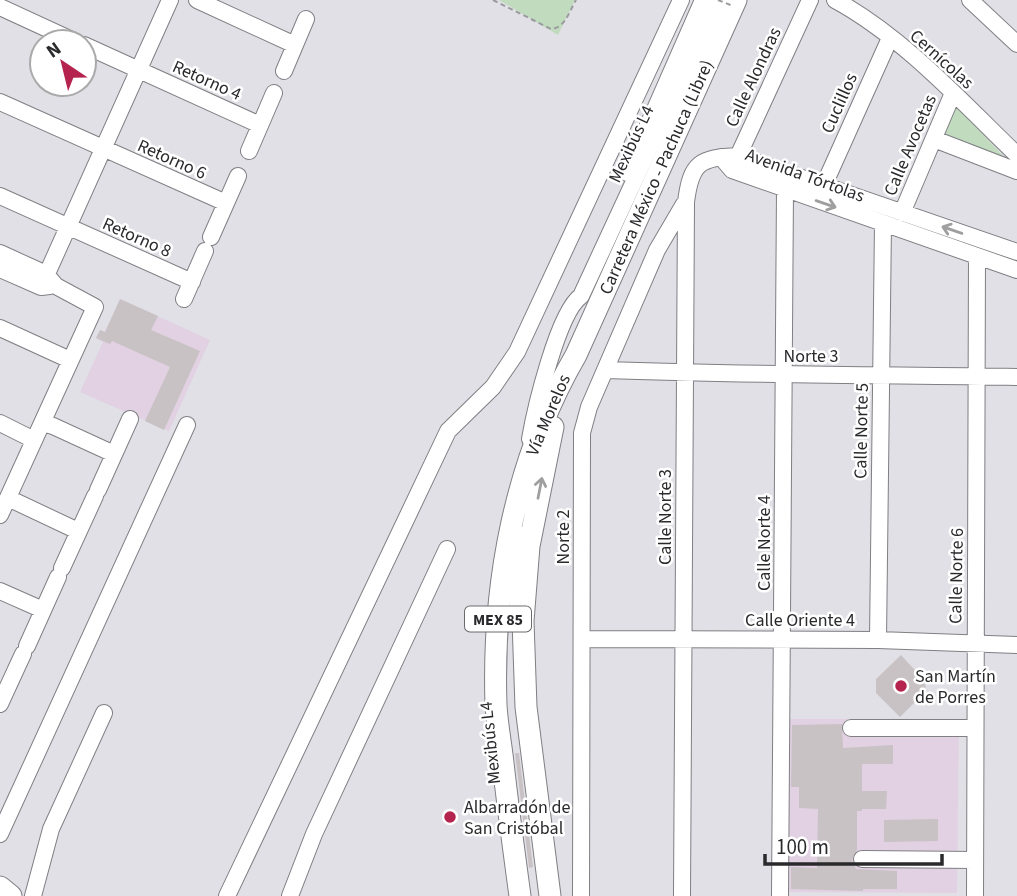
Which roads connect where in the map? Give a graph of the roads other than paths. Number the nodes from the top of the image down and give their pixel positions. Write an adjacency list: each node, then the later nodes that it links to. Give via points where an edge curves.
1 (170, 0): 16 (street)
2 (197, 0): 14 (street)
3 (681, 0): 86 (street, via 517,352 493,387 448,431)
4 (704, 0): 46 (street, Mexibús L4, via 573,293)
5 (810, 0): 27 (street, Calle Alondras)
6 (835, 0): 12 (street, Cernícolas)
7 (970, 0): 13 (street)
8 (726, 2): 46 (street, Mexibús L4, via 581,296); 48 (main road, Carretera México - Pachuca (Libre) / MEX 85)
9 (0, 7): 11 (street)
10 (306, 19): 14 (street)
11 (46, 28)
12 (890, 37): 19 (street, Cernícolas); 30 (street, Cuclillos)
13 (1017, 44)
14 (295, 45): 17 (street)
15 (98, 52): 16 (street, Retorno 4)
16 (138, 70): 21 (street, Retorno 4); 23 (street)
17 (284, 71)
18 (274, 93): 21 (street)
19 (953, 93): 22 (street, Calle Avocetas); 25 (street, Cernícolas)
20 (0, 103): 23 (street, Retorno 6)
21 (260, 125): 24 (street)
22 (934, 139): 28 (street); 35 (street, Calle Avocetas)
23 (103, 149): 34 (street, Retorno 6); 37 (street)
24 (249, 151)
25 (1017, 155)
26 (721, 157): 27 (street, Avenida Tórtolas); 33 (street, Calle Norte 3, via 702,161 692,172)
27 (735, 163): 30 (street, Avenida Tórtolas); 31 (street, Avenida Tórtolas)
28 (1017, 171)
29 (238, 176): 34 (street)
30 (824, 185): 35 (street, Avenida Tórtolas)
31 (785, 190): 36 (street, Avenida Tórtolas, one-way to 36); 53 (street, Calle Norte 4)
32 (0, 196): 37 (street, Retorno 8)
33 (686, 202): 50 (street, Norte 2, via 657,250); 51 (street, Calle Norte 3)
34 (226, 203): 44 (street)
35 (902, 213): 38 (street, Avenida Tórtolas, one-way to 35)
36 (883, 223): 40 (street, Avenida Tórtolas); 52 (street, Calle Norte 5)
37 (67, 227): 43 (street); 44 (street, Retorno 8)
38 (1017, 252)
39 (0, 253): 43 (street)
40 (977, 256): 42 (street, Avenida Tórtolas); 54 (street, Calle Norte 6)
41 (0, 269): 43 (street)
42 (1017, 270)
43 (48, 282): 49 (street, via 95,307)
44 (192, 282): 45 (street)
45 (184, 299)
46 (575, 300): 62 (street, Mexibús L4, via 537,400)
47 (0, 328): 49 (street)
48 (576, 355): 62 (main road, Vía Morelos / MEX 85, via 556,389); 91 (main road, Vía Morelos / MEX 85, one-way to 48, via 526,707 523,621 529,546 549,439)
49 (71, 360): 58 (street)
50 (606, 370): 51 (street, Norte 3); 70 (street, Norte 2, via 582,433)
51 (684, 373): 53 (street, Norte 3); 71 (street, Calle Norte 3)
52 (881, 374): 53 (street, Norte 3); 54 (street, Norte 3); 73 (street, Calle Norte 5)
53 (783, 376): 72 (street, Calle Norte 4)
54 (978, 376): 55 (street, Norte 3); 74 (street, Calle Norte 6)
55 (1017, 377)
56 (130, 418): 61 (street)
57 (0, 423): 60 (street)
58 (42, 424): 60 (street); 61 (street)
59 (187, 425): 80 (street)
60 (34, 440): 63 (street)
61 (114, 454): 65 (street)
62 (525, 471): 67 (street, Mexibús L4); 88 (main road, Vía Morelos / MEX 85, via 508,540 498,615 496,690)
63 (8, 498): 64 (street); 65 (street)
64 (0, 515)
65 (78, 531): 69 (street)
66 (447, 549): 87 (street, via 314,834)
67 (514, 587): 89 (street, Mexibús L4, via 505,626 503,691); 90 (street, Mexibús L4, via 518,594 518,704)
68 (0, 591): 69 (street)
69 (43, 610): 76 (street)
70 (582, 639): 71 (street, Calle Oriente 4); 92 (street, Norte 2)
71 (684, 639): 72 (street, Calle Oriente 4); 93 (street, Calle Norte 3)
72 (782, 640): 73 (street, Calle Oriente 4); 94 (street, Calle Norte 4)
73 (878, 640): 74 (street, Calle Oriente 4)
74 (975, 644): 75 (street, Calle Oriente 4); 78 (street, Calle Norte 6)
75 (1017, 645)
76 (2, 694)
77 (104, 713): 85 (street, via 51,829)
78 (975, 728): 79 (street); 82 (street, Calle Norte 6)
79 (851, 729)
80 (0, 834)
81 (862, 859): 82 (street)
82 (975, 860): 95 (street, Calle Norte 6)
83 (0, 887): 84 (main road)
84 (11, 896)
85 (33, 896)
86 (227, 896)
87 (290, 896)
88 (520, 896)
89 (528, 896)
90 (544, 896)
91 (550, 896)
92 (581, 896)
93 (682, 896)
94 (780, 896)
95 (975, 896)

